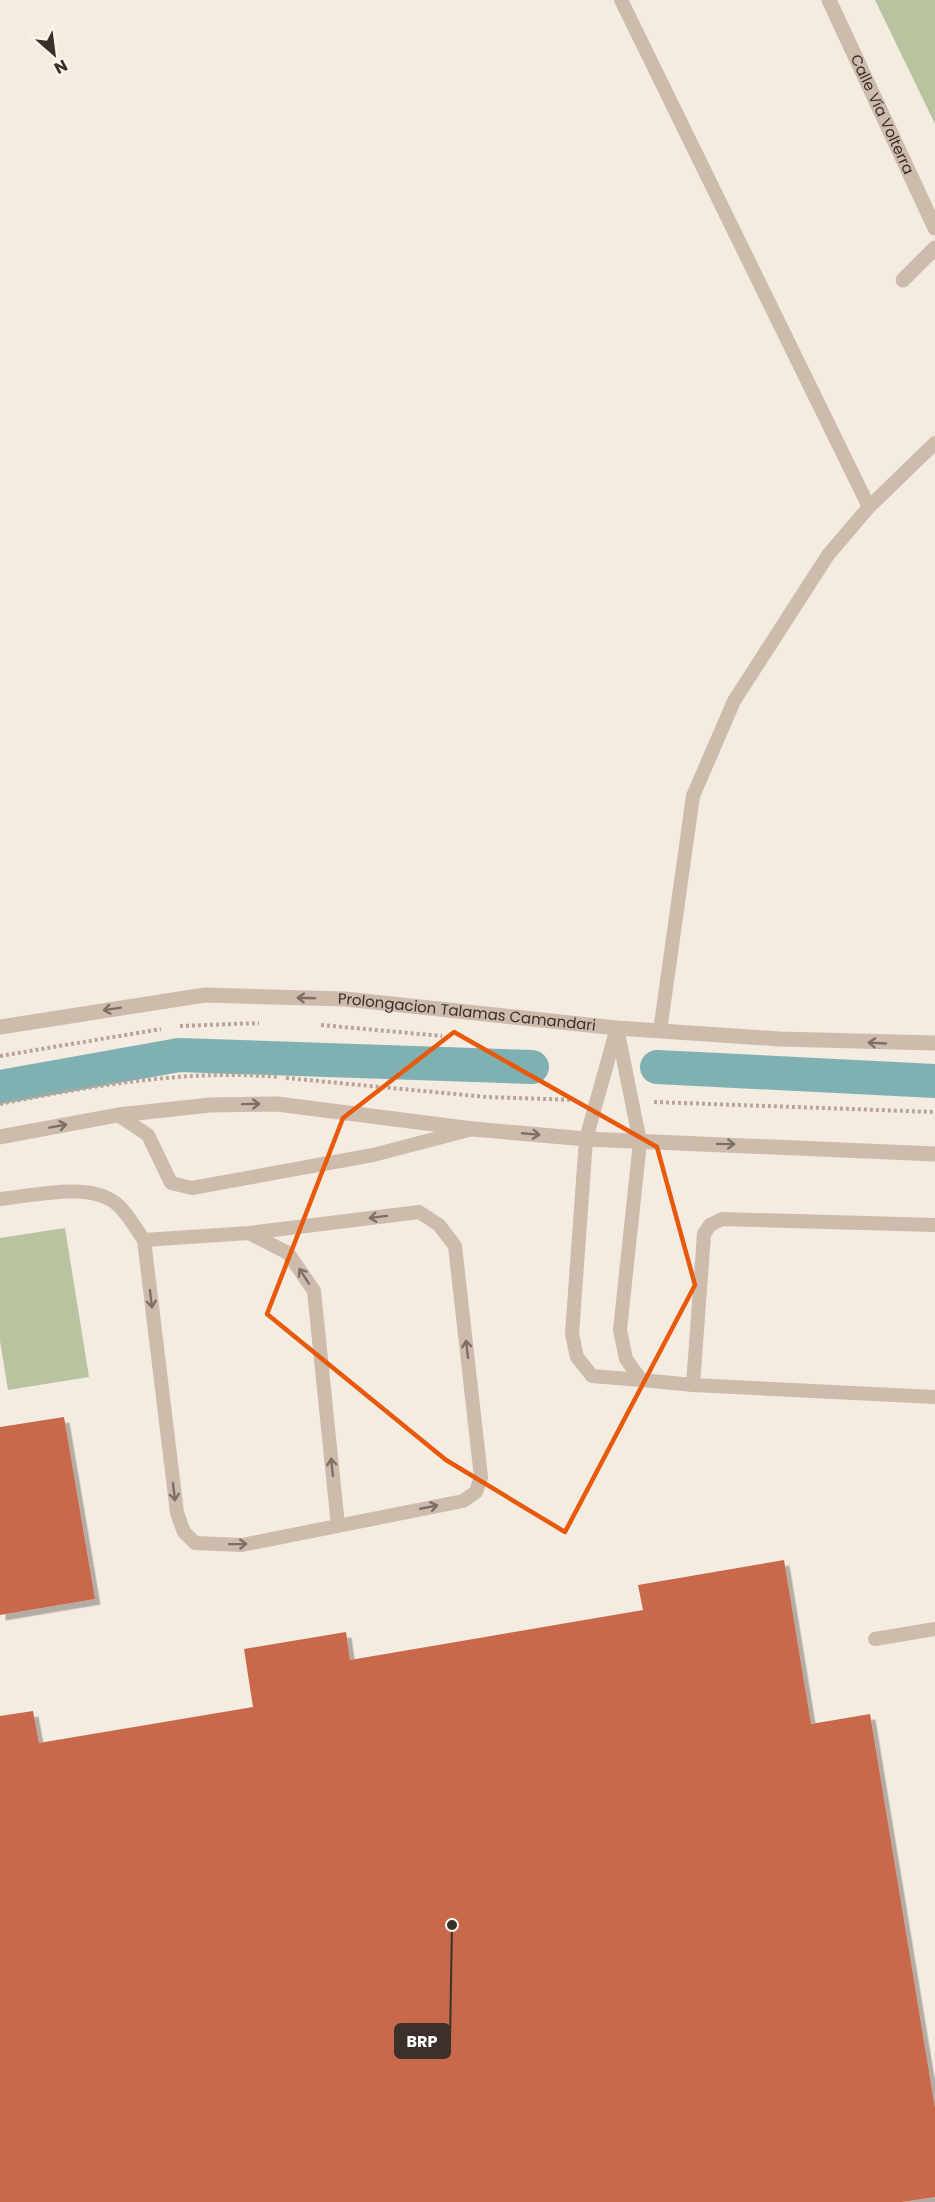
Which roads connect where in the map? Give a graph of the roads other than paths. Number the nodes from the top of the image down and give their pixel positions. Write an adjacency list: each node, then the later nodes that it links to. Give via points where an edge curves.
1 (621, 0): 7 (lane)
2 (829, 0): 3 (street, Calle Vía Volterra)
3 (935, 228)
4 (935, 248): 5 (street)
5 (903, 280)
6 (935, 443): 7 (lane)
7 (870, 507): 10 (lane, via 828,555 734,701 693,796)
8 (0, 1027): 9 (street, Prolongacion Talamas Camandari, one-way to 8, via 345,999 205,995)
9 (617, 1028): 10 (street, Prolongacion Talamas Camandari); 15 (lane); 16 (lane)
10 (660, 1030): 11 (street, Prolongacion Talamas Camandari, one-way to 10, via 802,1040)
11 (935, 1043)
12 (118, 1115): 13 (street, one-way to 13, via 210,1105 277,1104); 13 (lane, via 148,1135 171,1183 192,1188 373,1155); 14 (street, one-way to 12)
13 (473, 1129): 15 (street, one-way to 15)
14 (0, 1137)
15 (586, 1139): 16 (street); 22 (lane, via 572,1334 577,1357 592,1376)
16 (640, 1142): 17 (street, one-way to 17); 22 (lane, via 620,1330 626,1359)
17 (935, 1154)
18 (0, 1199): 21 (lane, via 76,1190 109,1198)
19 (935, 1225): 23 (lane, via 722,1219 710,1225 704,1234)
20 (249, 1233): 21 (lane); 25 (lane, one-way to 20, via 314,1291 288,1253); 25 (lane, one-way to 20, via 463,1501 476,1492 481,1477 455,1246 439,1225 419,1212)
21 (144, 1240): 25 (lane, one-way to 25, via 177,1514 184,1532 195,1542 242,1545)
22 (641, 1380): 23 (lane)
23 (693, 1385): 24 (lane)
24 (935, 1396)
25 (338, 1526)
26 (935, 1629): 27 (lane)
27 (875, 1639)

